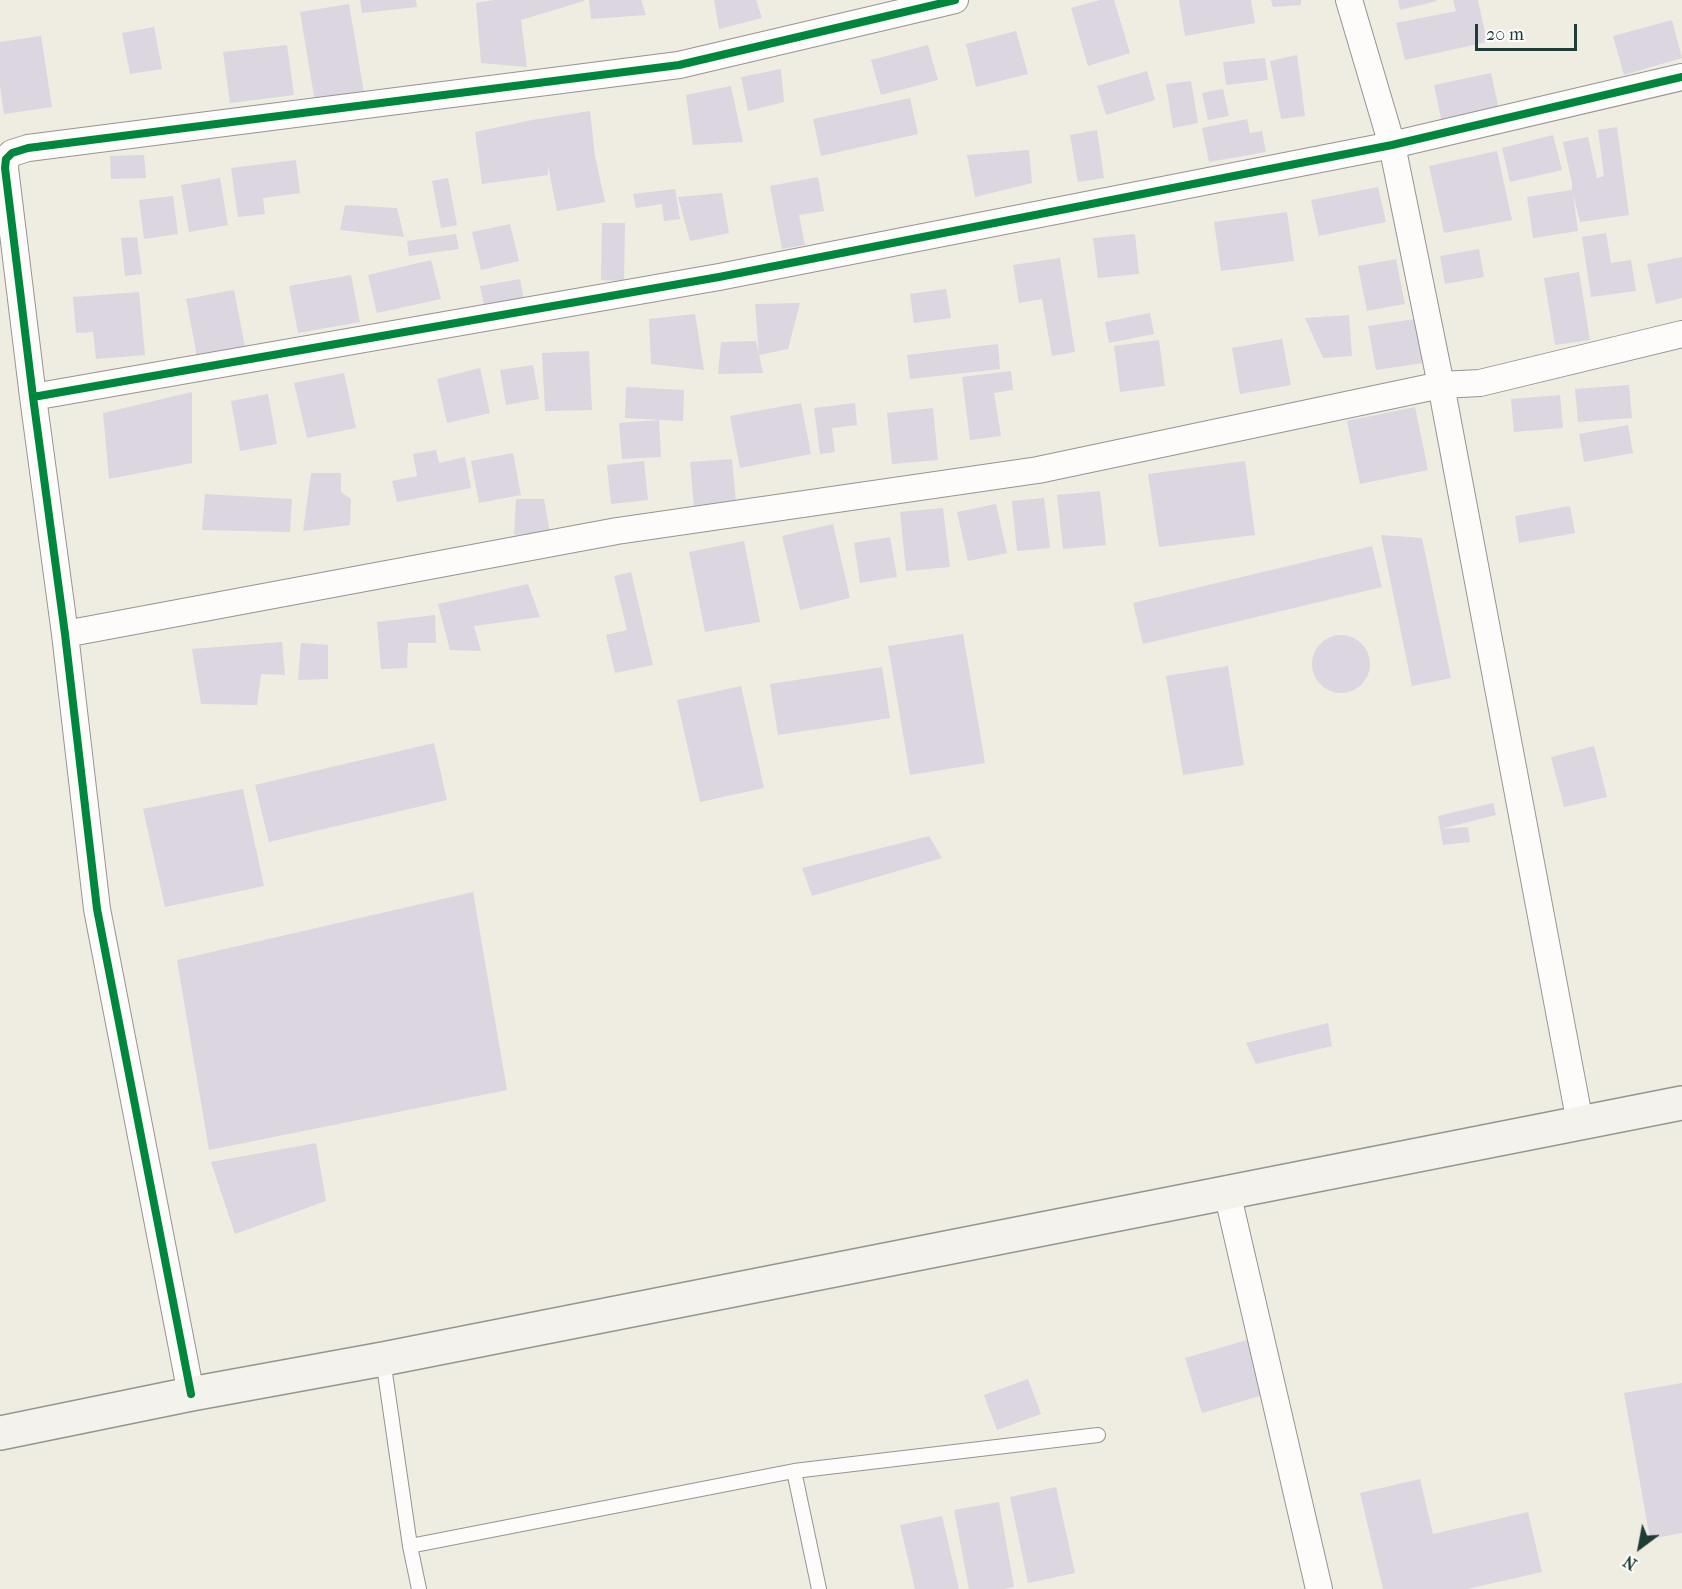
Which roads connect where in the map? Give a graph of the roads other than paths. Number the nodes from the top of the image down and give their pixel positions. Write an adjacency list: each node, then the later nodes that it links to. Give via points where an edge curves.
1 (955, 0): 7 (street, via 679,65 12,153 5,168)
2 (1349, 0): 4 (street)
3 (1682, 77): 4 (street)
4 (1392, 145): 6 (street); 7 (street, via 719,277)
5 (1682, 334): 6 (street, via 1480,383)
6 (1441, 385): 8 (street, via 1038,470 617,531); 10 (street)
7 (33, 397): 8 (street)
8 (64, 634): 13 (street, via 97,909)
9 (1682, 1103): 10 (main road)
10 (1580, 1123): 11 (main road)
11 (1227, 1192): 12 (main road); 20 (street)
12 (383, 1359): 13 (main road); 17 (lane)
13 (190, 1394): 14 (main road)
14 (0, 1433)
15 (1098, 1435): 16 (lane)
16 (794, 1471): 17 (lane); 19 (lane)
17 (410, 1546): 18 (lane)
18 (419, 1589)
19 (819, 1589)
20 (1318, 1589)

